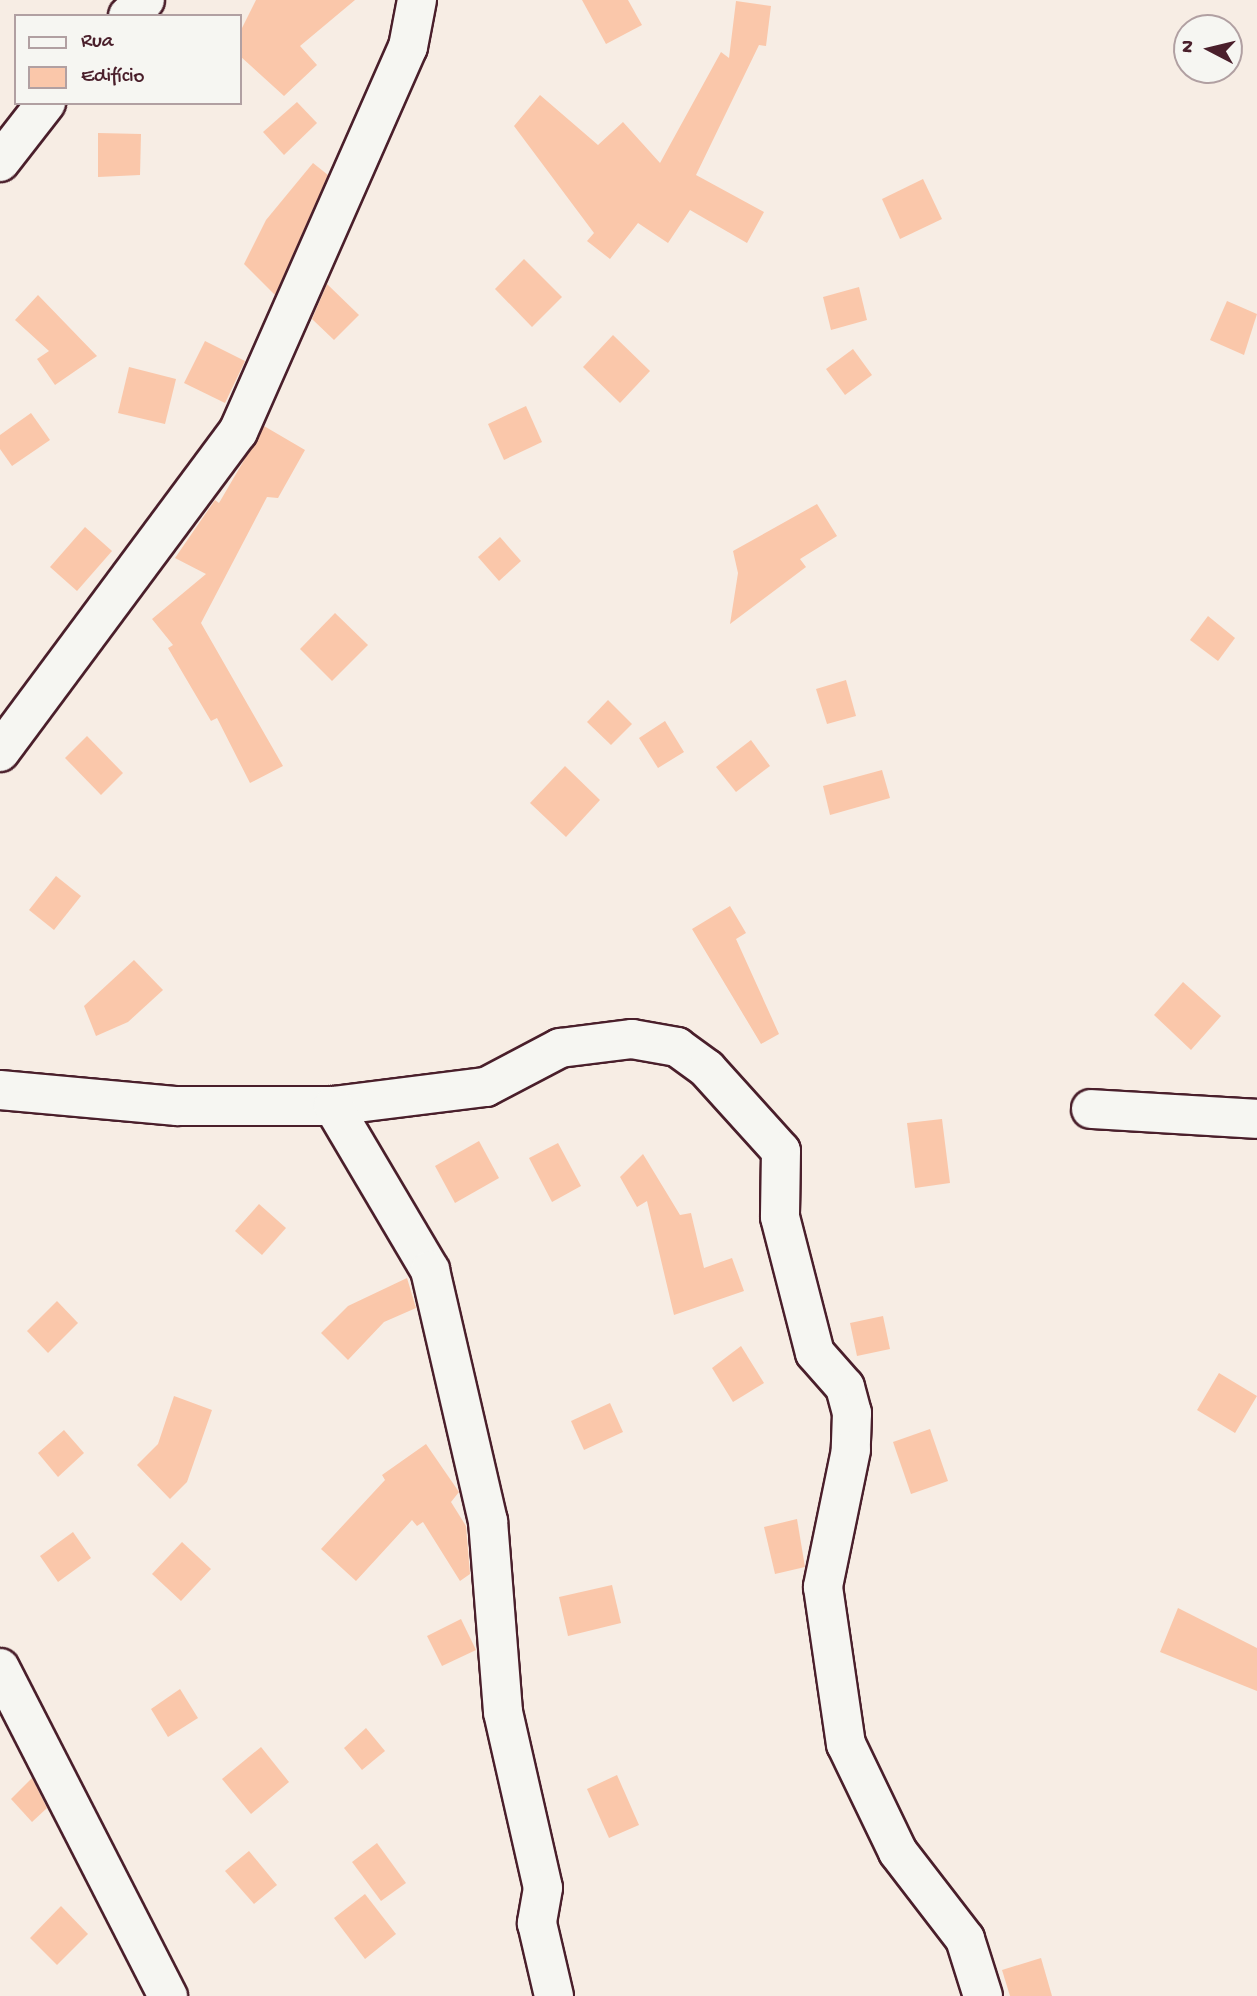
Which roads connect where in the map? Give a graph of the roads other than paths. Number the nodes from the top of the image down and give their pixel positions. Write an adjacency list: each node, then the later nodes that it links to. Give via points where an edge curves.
1 (145, 0): 3 (street)
2 (417, 0): 6 (street, via 408,47 239,432)
3 (130, 14)
4 (44, 105): 5 (street)
5 (0, 162)
6 (0, 752)
7 (0, 1090): 8 (street, via 177,1106)
8 (333, 1106): 13 (street, via 430,1270 488,1521 503,1712 543,1888 537,1923); 14 (street, via 486,1087 560,1048 632,1039 677,1047 706,1069 781,1151 780,1217 815,1353 845,1387 852,1413 851,1450 822,1587 846,1744 898,1852 965,1939)
9 (1091, 1109): 10 (street)
10 (1257, 1119)
11 (0, 1668): 12 (street)
12 (168, 1996)
13 (554, 1996)
14 (983, 1996)

